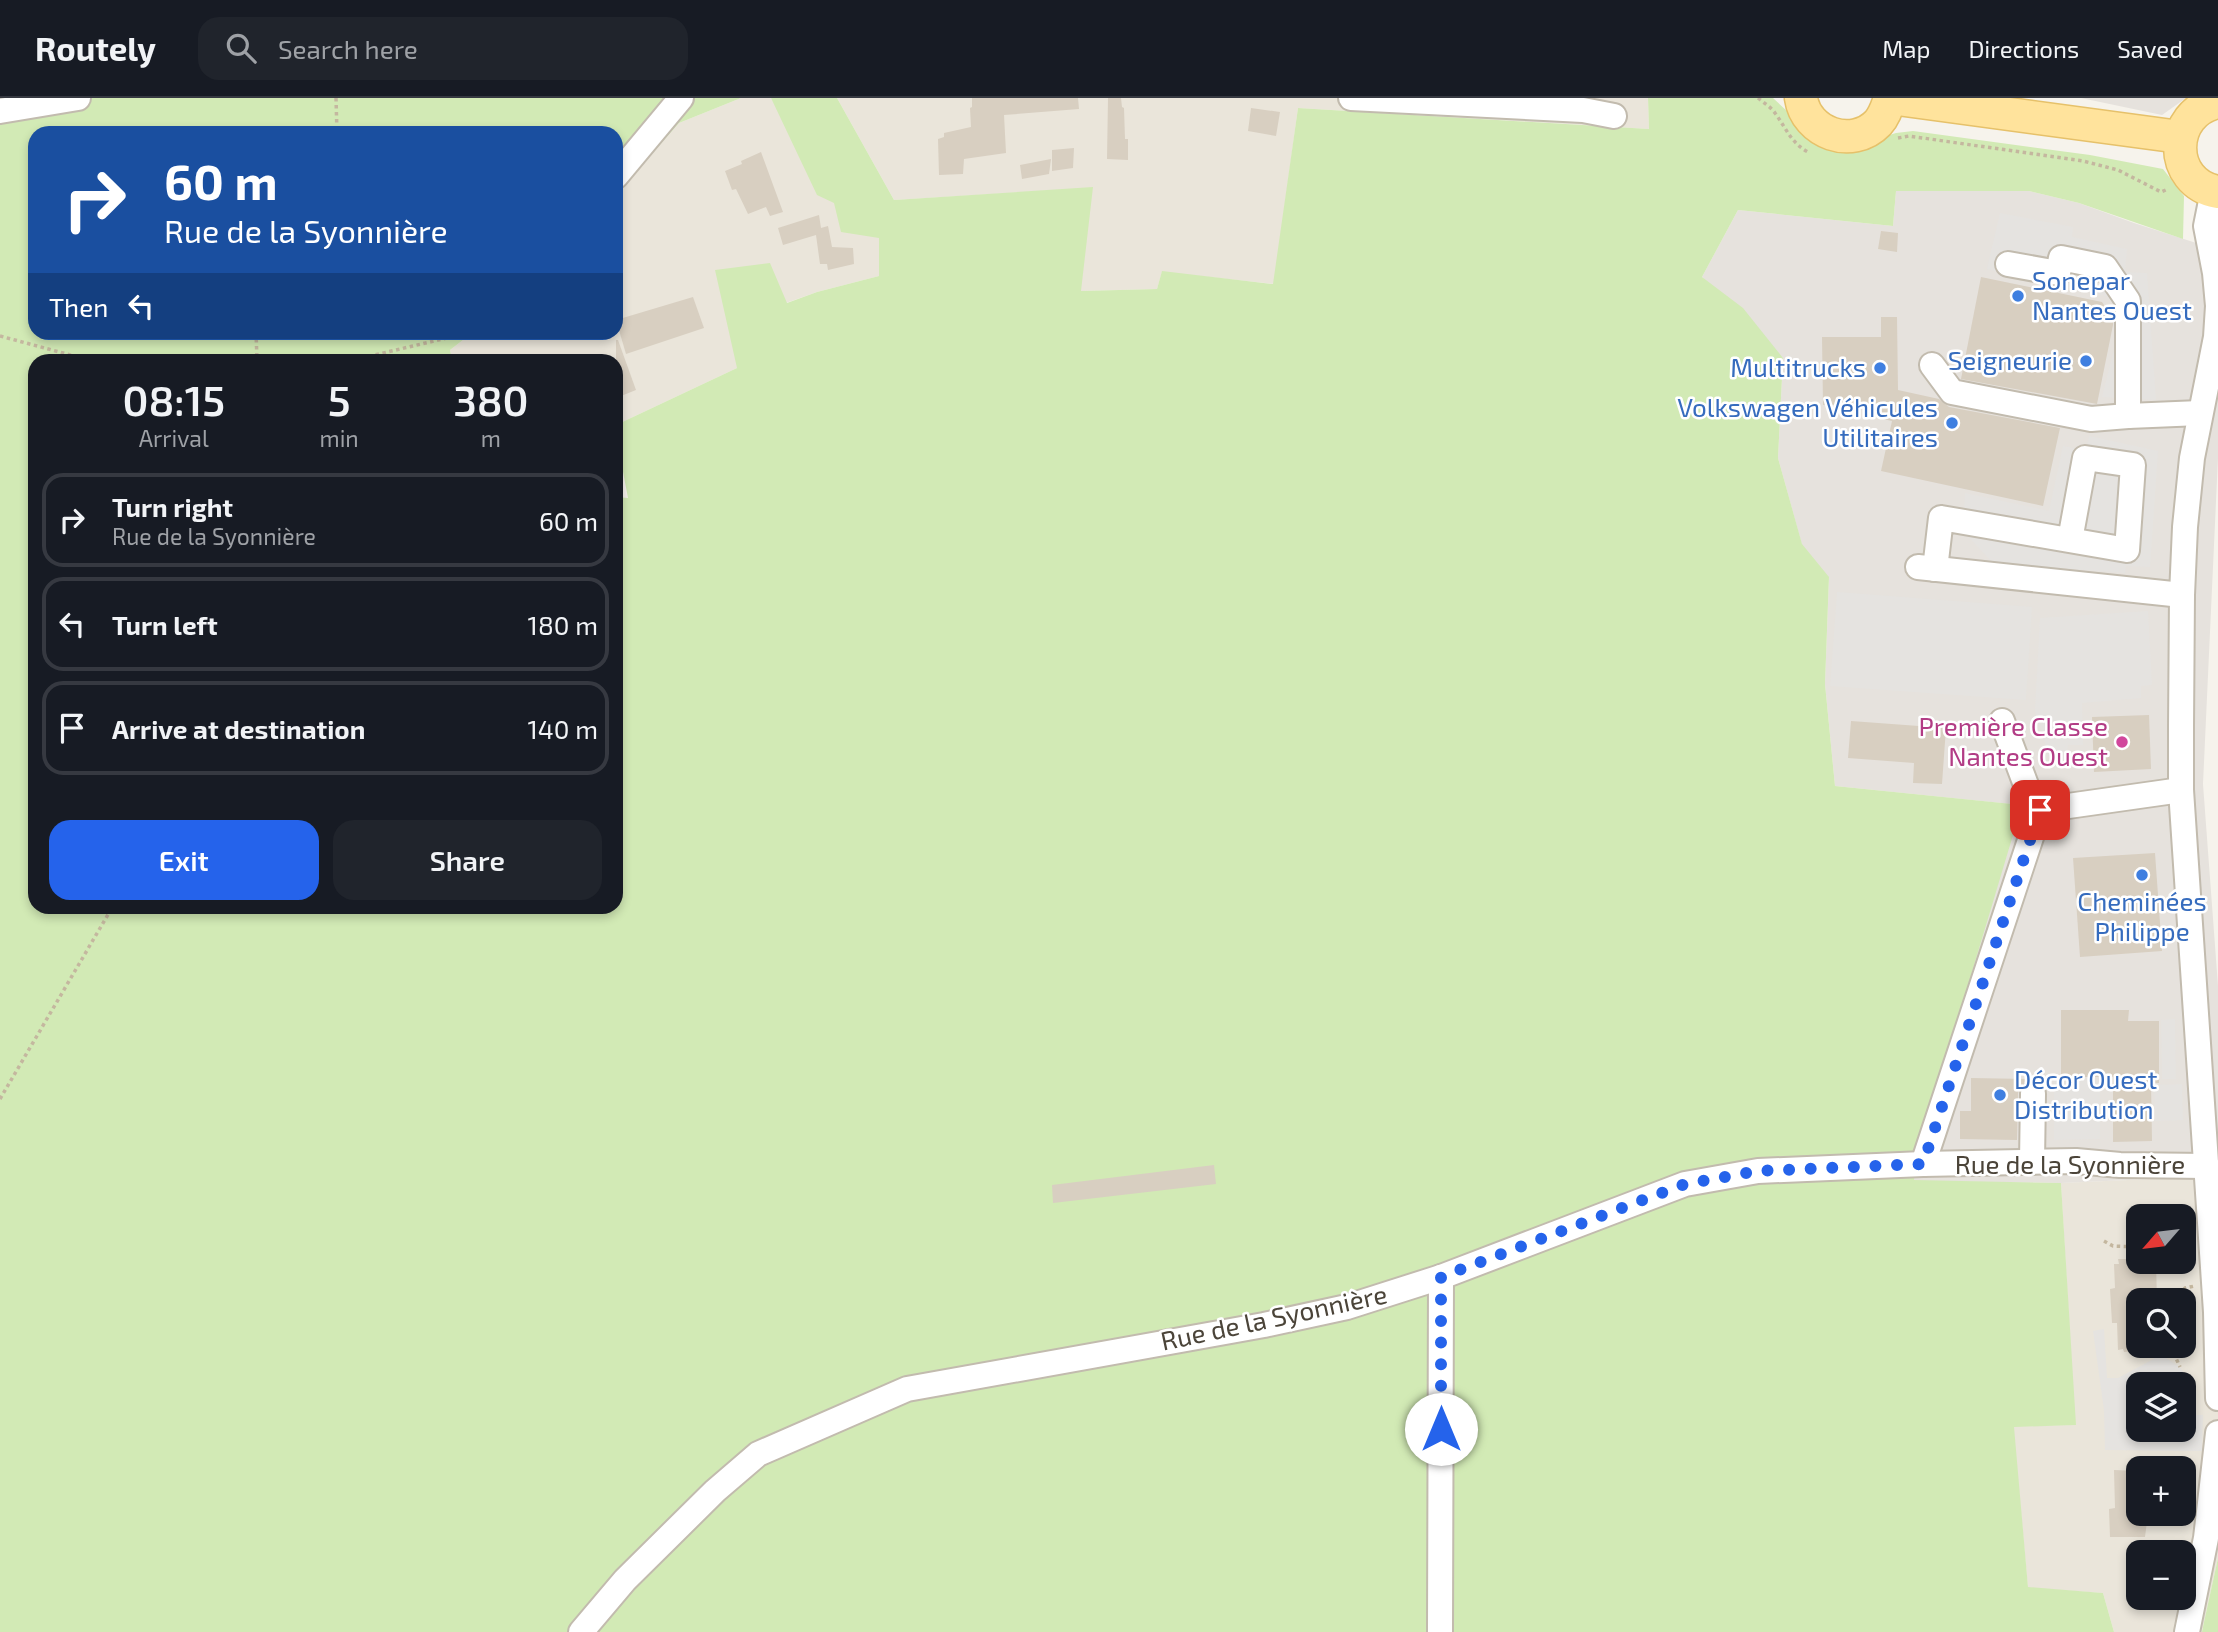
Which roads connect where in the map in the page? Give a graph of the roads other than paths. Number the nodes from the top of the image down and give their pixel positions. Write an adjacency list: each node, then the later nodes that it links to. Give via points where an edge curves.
1 (78, 98): 6 (street)
2 (681, 98): 11 (street)
3 (1351, 98): 9 (street, via 1583,110)
4 (1801, 98): 5 (main road, via 1809,119 1820,130 1849,137 1876,125)
5 (1890, 98): 10 (main road)
6 (35, 102): 8 (street)
7 (2218, 102): 10 (main road, via 2196,111)
8 (0, 111)
9 (1614, 116)
10 (2180, 138): 12 (main road, via 2181,158)
11 (623, 168)
12 (2207, 186): 15 (street, via 2206,226 2218,306)
13 (2008, 264): 16 (street, via 2058,273 2061,258 2105,267 2129,301)
14 (1932, 365): 16 (street, via 1952,392 2091,419)
15 (2200, 413): 16 (street); 18 (street, via 2185,527)
16 (2128, 416)
17 (2070, 540): 18 (street, via 1941,517 1927,568)
18 (2182, 594): 20 (street)
19 (2001, 721): 21 (street)
20 (2181, 790): 21 (street); 25 (street)
21 (2040, 810): 24 (street)
22 (2033, 1094): 23 (street)
23 (2032, 1162): 24 (street, Rue de la Syonnière); 25 (street, Rue de la Syonnière)
24 (1923, 1164): 26 (street, Rue de la Syonnière, via 1758,1171 1685,1184)
25 (2207, 1166): 27 (street)
26 (1441, 1277): 29 (street, Rue de la Syonnière, via 1347,1307 1276,1322 908,1389 758,1454 625,1580); 30 (street)
27 (2218, 1398)
28 (2218, 1433): 31 (street, via 2206,1538)
29 (581, 1632)
30 (1440, 1632)
31 (2187, 1632)

